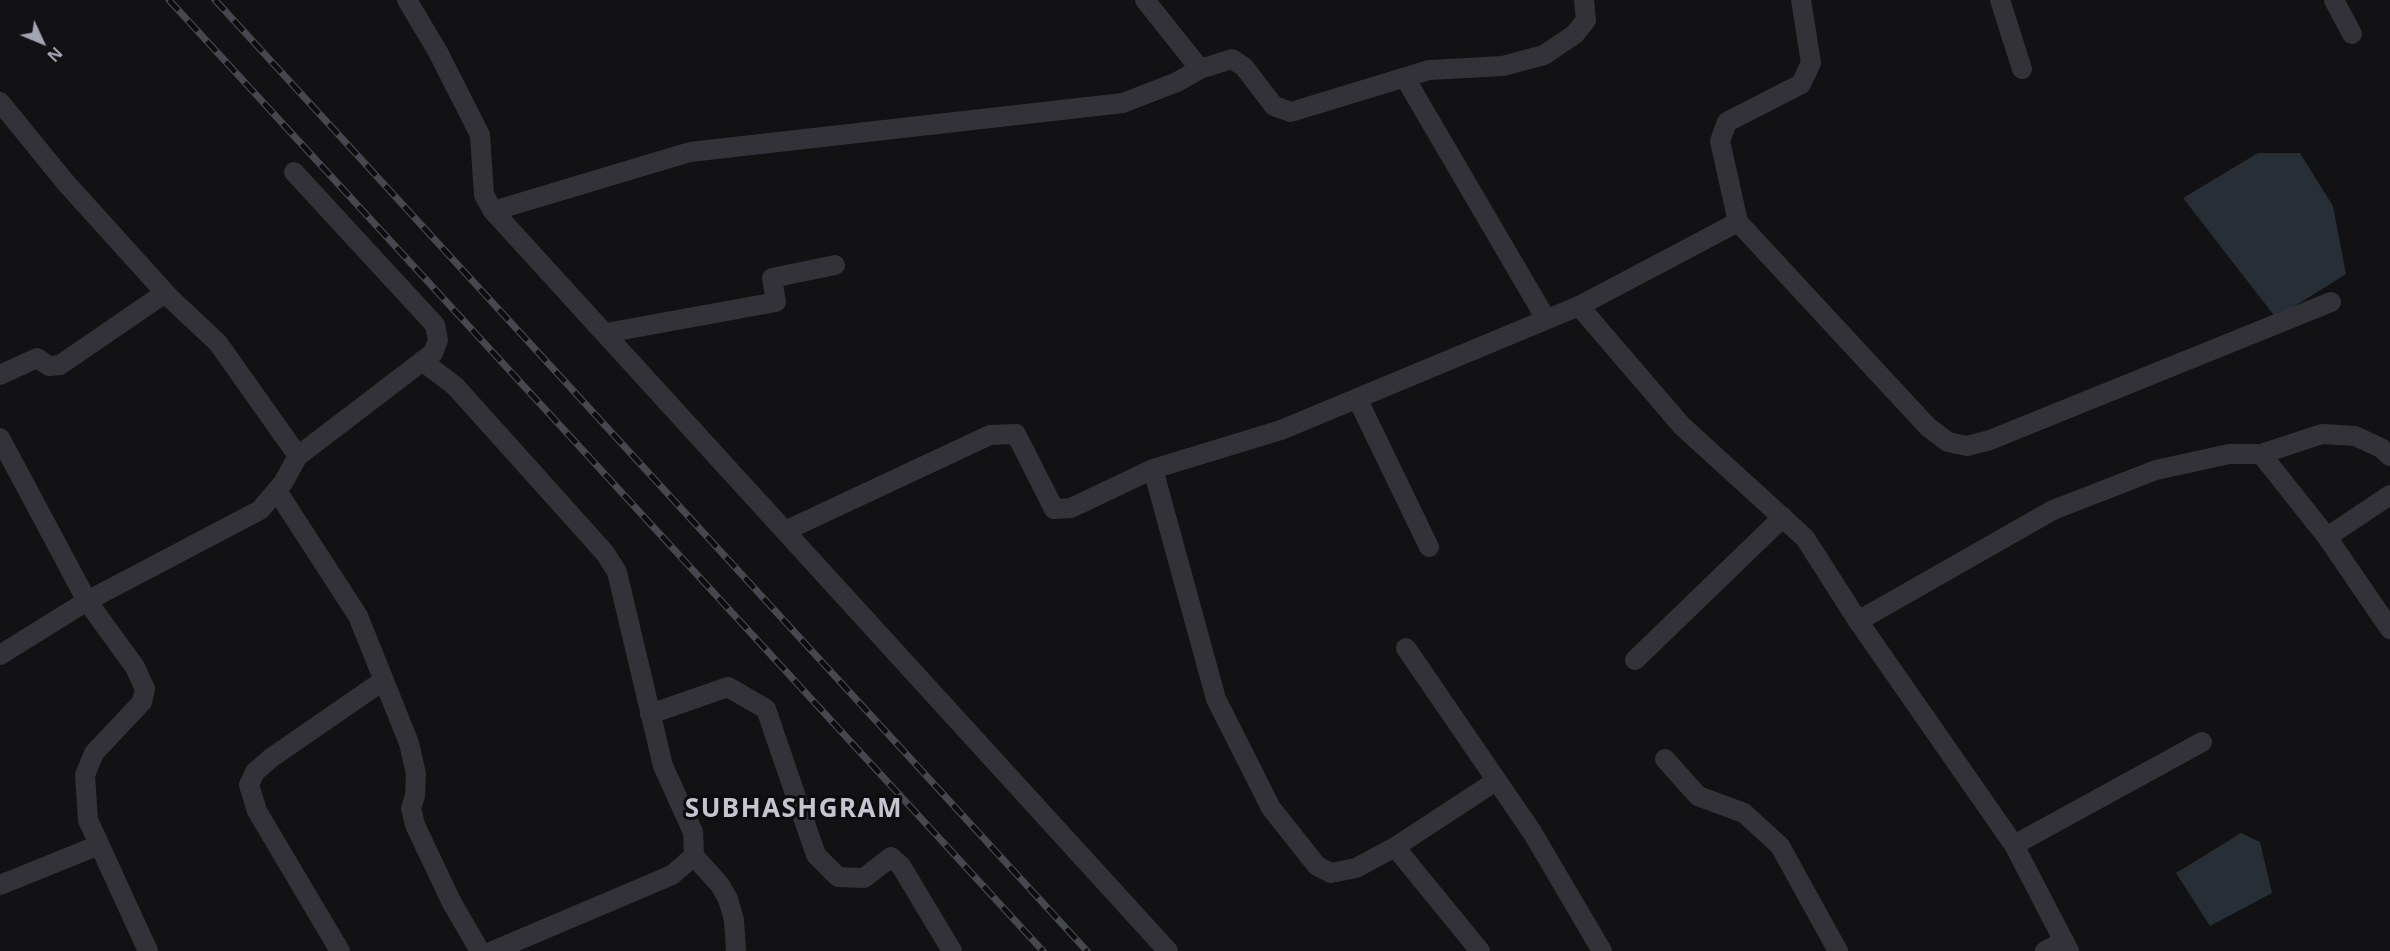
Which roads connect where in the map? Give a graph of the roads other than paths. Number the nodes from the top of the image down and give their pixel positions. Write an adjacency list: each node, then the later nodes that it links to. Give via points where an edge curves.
1 (407, 0): 13 (street, via 480,135 484,195)
2 (1145, 0): 8 (street)
3 (1584, 0): 10 (street, via 1586,20 1575,34 1544,55 1503,66 1429,70)
4 (1801, 0): 14 (street, via 1811,63 1801,84 1727,122 1720,141)
5 (2000, 0): 9 (street)
6 (2334, 0): 7 (street)
7 (2352, 34)
8 (1200, 69): 10 (street, via 1232,59 1244,67 1274,106 1291,112); 13 (street, via 1123,104 690,152)
9 (2022, 69)
10 (1405, 78): 19 (street)
11 (0, 102): 16 (street, via 66,183)
12 (294, 172): 21 (street, via 435,325 438,340 433,352)
13 (494, 211): 20 (street)
14 (1738, 222): 17 (street, via 1928,427 1948,441 1968,446); 18 (street)
15 (835, 265): 20 (street, via 772,278 776,302)
16 (165, 293): 22 (street, via 60,365 49,366 37,358); 26 (street, via 218,343)
17 (2331, 302)
18 (1579, 306): 19 (street); 31 (street, via 1682,426)
19 (1546, 320): 23 (street)
20 (606, 333): 32 (street)
21 (422, 361): 26 (street); 42 (street, via 455,386 605,553 616,572)
22 (0, 375)
23 (1357, 398): 28 (street, via 1281,430); 34 (street)
24 (0, 438): 35 (street)
25 (2260, 454): 27 (street, via 2322,434 2355,435); 33 (street); 36 (street, via 2229,454 2156,470 2053,510)
26 (298, 456): 29 (street)
27 (2390, 456)
28 (1153, 469): 32 (street, via 1071,508 1054,509 1016,434 990,435); 48 (street, via 1216,699 1271,808 1317,866 1331,873 1356,868)
29 (277, 491): 35 (street, via 260,510); 41 (street, via 358,616)
30 (2390, 495): 33 (street)
31 (1783, 517): 36 (street, via 1805,538); 40 (street)
32 (787, 530): 58 (street)
33 (2326, 537): 37 (street)
34 (1429, 547)
35 (87, 601): 39 (street); 46 (street, via 135,667 145,689 142,702 94,753 85,776 88,820)
36 (1858, 621): 47 (street)
37 (2390, 629)
38 (1406, 648): 45 (street)
39 (0, 655)
40 (1635, 660)
41 (384, 680): 53 (street, via 271,758 255,772 249,785 257,811); 54 (street, via 409,742 416,774 416,796 411,808 415,825)
42 (650, 714): 49 (street, via 663,766 693,832); 57 (street, via 728,687 766,709 816,855 838,877 864,878 891,857 901,866)
43 (2202, 742): 47 (street)
44 (1665, 759): 61 (street, via 1698,796 1744,813 1780,846)
45 (1496, 781): 48 (street); 60 (street, via 1532,832)
46 (99, 845): 50 (street); 52 (street)
47 (2014, 845): 51 (street)
48 (1395, 847): 59 (street)
49 (694, 856): 55 (street, via 672,875); 56 (street, via 728,899)
50 (0, 885)
51 (2067, 946): 62 (street)
52 (148, 951)
53 (340, 951)
54 (480, 951)
55 (493, 951)
56 (736, 951)
57 (952, 951)
58 (1168, 951)
59 (1480, 951)
60 (1602, 951)
61 (1838, 951)
62 (2046, 951)

